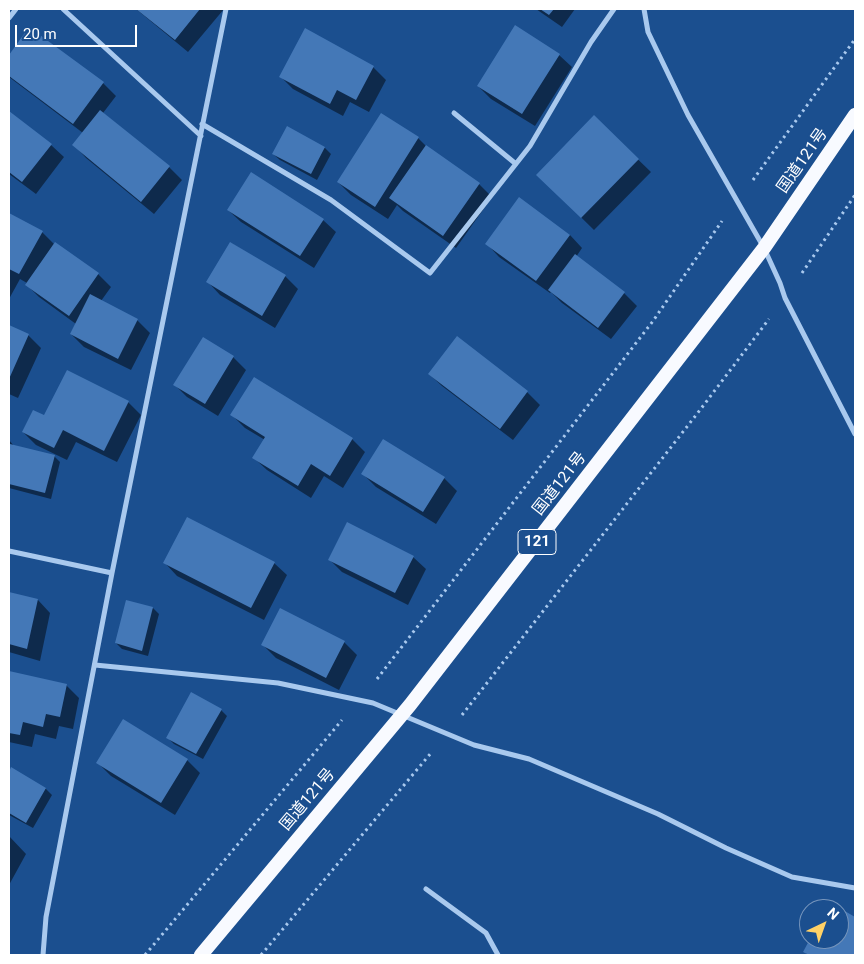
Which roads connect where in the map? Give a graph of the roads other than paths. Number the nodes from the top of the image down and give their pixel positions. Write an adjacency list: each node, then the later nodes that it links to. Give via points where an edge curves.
1 (16, 9): 6 (street)
2 (63, 9): 10 (street)
3 (226, 9): 9 (street)
4 (614, 9): 11 (street)
5 (644, 9): 12 (street, via 648,32 688,115)
6 (9, 18)
7 (454, 113): 11 (street)
8 (855, 115): 12 (highway, 国道121号 / 121)
9 (202, 124): 10 (street); 11 (street, via 331,200 430,273)
10 (201, 136): 15 (street)
11 (516, 164)
12 (764, 248): 13 (street, via 785,298); 17 (highway, 国道121号 / 121)
13 (855, 434)
14 (9, 551): 15 (street)
15 (112, 573): 16 (street)
16 (95, 665): 17 (street, via 278,683 359,700); 20 (street, via 46,916)
17 (402, 715): 18 (street, via 474,744 529,759 658,814 792,877); 21 (highway, 国道121号 / 121)
18 (855, 888)
19 (426, 889): 22 (street, via 486,933)
20 (42, 955)
21 (201, 955)
22 (498, 955)

